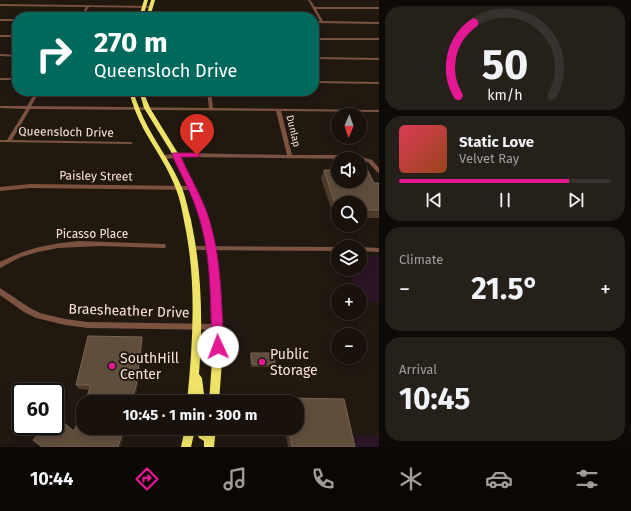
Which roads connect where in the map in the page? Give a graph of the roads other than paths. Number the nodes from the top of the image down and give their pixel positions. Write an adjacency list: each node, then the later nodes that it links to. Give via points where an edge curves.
1 (55, 0): 6 (street)
2 (146, 0): 8 (main road)
3 (153, 0): 9 (main road)
4 (309, 0): 10 (street)
5 (0, 5): 6 (street)
6 (50, 6): 7 (street)
7 (88, 6): 8 (street); 12 (street)
8 (144, 7): 9 (street); 13 (main road)
9 (151, 7): 14 (main road)
10 (313, 8): 11 (street); 15 (street)
11 (379, 8)
12 (85, 12)
13 (142, 12)
14 (150, 12)
15 (316, 12)
16 (319, 17): 19 (street)
17 (0, 20): 18 (street)
18 (12, 20)
19 (322, 22): 20 (street)
20 (379, 22)
21 (0, 36): 22 (street)
22 (12, 36)
23 (319, 39): 24 (street)
24 (379, 39)
25 (0, 55): 26 (street)
26 (12, 56)
27 (319, 58): 28 (street)
28 (379, 59)
29 (0, 79): 30 (street)
30 (12, 79)
31 (319, 82): 32 (street)
32 (379, 82)
33 (35, 96): 38 (street)
34 (132, 96): 39 (main road)
35 (143, 96): 40 (main road)
36 (210, 96): 41 (street)
37 (0, 107): 38 (street)
38 (29, 107): 39 (street); 45 (street)
39 (135, 108): 40 (street); 49 (main road)
40 (147, 108): 41 (street); 47 (main road)
41 (211, 109): 42 (street)
42 (278, 110): 43 (street); 48 (street, Dunlap)
43 (379, 111)
44 (0, 141): 45 (street, Queensloch Drive)
45 (9, 141): 46 (street, Queensloch Drive)
46 (132, 143)
47 (176, 155): 48 (street); 49 (street); 52 (main road)
48 (290, 156): 50 (street, via 355,157 370,161)
49 (164, 157): 51 (main road)
50 (379, 171)
51 (179, 188): 52 (street, Paisley Street); 53 (street, Paisley Street, via 30,186); 55 (main road)
52 (192, 188): 56 (main road, via 202,210)
53 (0, 189)
54 (163, 246): 60 (street, Picasso Place, via 54,245 26,252)
55 (193, 248): 56 (street); 62 (main road, via 198,294)
56 (211, 248): 57 (street); 63 (main road)
57 (331, 249)
58 (367, 250): 59 (street)
59 (379, 250)
60 (0, 265)
61 (0, 291): 62 (street, Braesheather Drive, via 26,310 65,322 88,325)
62 (198, 327): 63 (street, Braesheather Drive); 64 (main road)
63 (218, 327): 67 (main road)
64 (195, 372): 65 (main road); 66 (main road)
65 (193, 395)
66 (200, 395)
67 (215, 395)
68 (189, 435): 69 (main road)
69 (186, 447)

